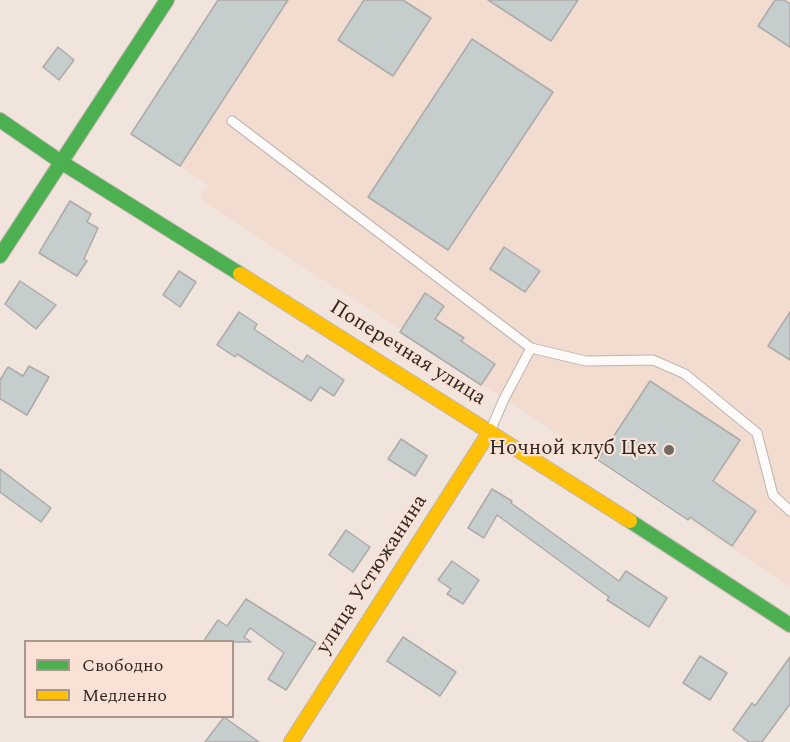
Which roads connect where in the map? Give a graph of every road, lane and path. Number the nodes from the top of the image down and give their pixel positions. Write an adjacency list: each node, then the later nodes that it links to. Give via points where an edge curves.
1 (167, 0): 4 (street)
2 (0, 120): 4 (street, Поперечная улица)
3 (232, 121): 6 (lane)
4 (61, 162): 5 (street); 7 (street, Поперечная улица)
5 (0, 256)
6 (531, 348): 7 (lane); 8 (lane, via 586,361 653,360 686,374 757,433 773,495)
7 (490, 431): 9 (street, Поперечная улица); 10 (street, улица Устюжанина)
8 (790, 511)
9 (790, 625)
10 (291, 742)

